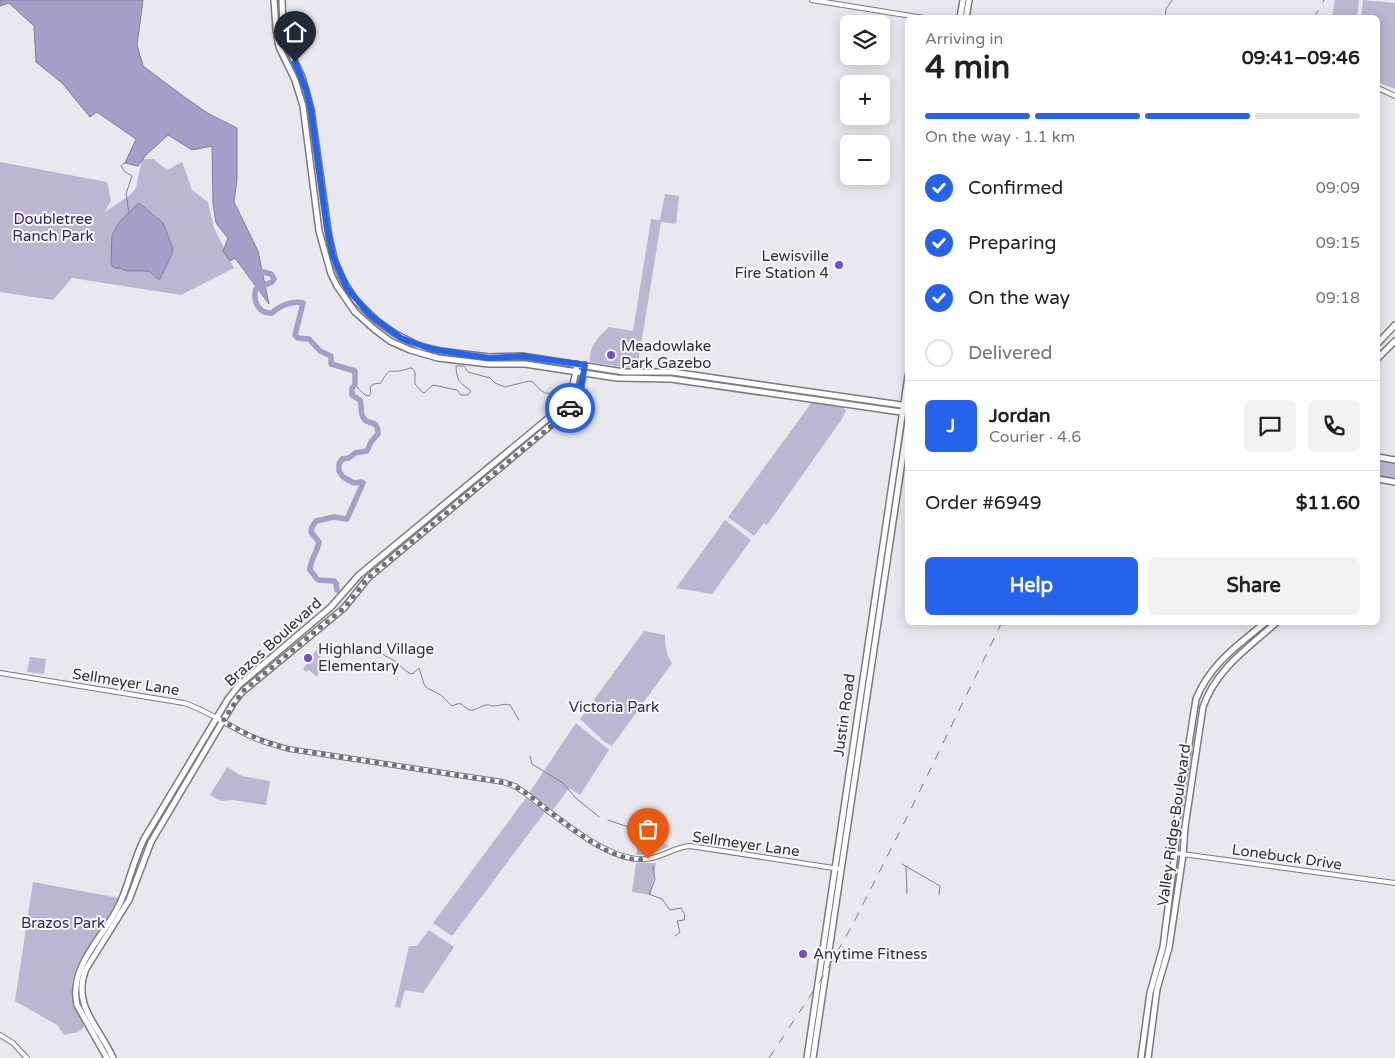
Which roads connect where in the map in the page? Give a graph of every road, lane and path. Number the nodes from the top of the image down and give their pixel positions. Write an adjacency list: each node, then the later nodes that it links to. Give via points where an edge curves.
1 (274, 0): 17 (main road, via 279,47 303,106 322,244 331,274 355,312 390,341 425,355)
2 (282, 0): 15 (main road, via 287,45 302,77 311,110 330,248 356,301 377,322 419,346 489,358 522,356)
3 (812, 0): 6 (street)
4 (963, 0): 7 (main road)
5 (969, 0): 8 (main road)
6 (905, 15)
7 (960, 15)
8 (966, 15)
9 (1380, 89): 10 (street)
10 (1395, 96)
11 (1395, 325): 12 (main road)
12 (1380, 341)
13 (1395, 341): 14 (main road)
14 (1380, 356)
15 (577, 364): 16 (main road); 17 (main road, Brazos Boulevard)
16 (585, 365): 18 (main road, Brazos Boulevard); 19 (main road, via 631,372 672,372)
17 (576, 372): 18 (main road); 30 (main road, Brazos Boulevard, via 572,391 557,411)
18 (583, 373): 20 (main road, via 617,378 671,379); 31 (main road, Brazos Boulevard, via 580,390 568,411)
19 (833, 395): 20 (main road); 21 (main road)
20 (834, 402): 22 (main road)
21 (905, 406): 23 (main road, Justin Road)
22 (883, 410): 23 (main road); 24 (main road, via 894,415)
23 (905, 413): 24 (main road, Justin Road)
24 (900, 425): 32 (main road, Justin Road)
25 (905, 441): 33 (main road, Justin Road)
26 (1380, 458): 27 (main road)
27 (1395, 460)
28 (1380, 479): 29 (main road)
29 (1395, 482)
30 (463, 489): 31 (main road); 36 (main road, Brazos Boulevard, via 359,575 332,607)
31 (468, 496): 37 (main road, Brazos Boulevard, via 368,578 344,608)
32 (885, 526): 33 (main road); 41 (main road, Justin Road)
33 (892, 526): 42 (main road, Justin Road)
34 (1262, 625): 43 (main road, Valley Ridge Boulevard, via 1215,666 1200,690 1175,832)
35 (1274, 625): 44 (main road, Valley Ridge Boulevard, via 1230,663 1208,693 1201,718)
36 (295, 638): 37 (main road); 39 (main road, Brazos Boulevard, via 239,685)
37 (300, 644): 40 (main road, Brazos Boulevard, via 242,692)
38 (0, 673): 39 (street, Sellmeyer Lane, via 172,699 198,707)
39 (217, 718): 40 (street, Sellmeyer Lane); 47 (main road, Brazos Boulevard, via 144,839)
40 (223, 721): 45 (street, Sellmeyer Lane, via 244,734 289,749 508,783 597,845 624,857 648,859 690,846); 48 (main road, Brazos Boulevard, via 151,842)
41 (843, 810): 42 (main road); 45 (main road, Justin Road)
42 (845, 833): 45 (main road, Justin Road)
43 (1175, 853): 44 (street, Lonebuck Drive); 57 (main road, Valley Ridge Boulevard, via 1163,948 1150,993)
44 (1183, 854): 46 (street, Lonebuck Drive); 58 (main road, Valley Ridge Boulevard, via 1169,948 1157,989)
45 (837, 868): 55 (main road, Justin Road); 56 (main road, Justin Road)
46 (1395, 883)
47 (124, 893): 48 (main road); 49 (main road, Brazos Boulevard)
48 (131, 894): 49 (main road, Brazos Boulevard)
49 (109, 928): 51 (main road, Brazos Boulevard, via 82,966 76,986 77,1005)
50 (0, 1035): 52 (street)
51 (103, 1045): 53 (main road, Brazos Boulevard); 54 (main road, Brazos Boulevard)
52 (27, 1058)
53 (107, 1058)
54 (113, 1058)
55 (807, 1058)
56 (813, 1058)
57 (1141, 1058)
58 (1148, 1058)

